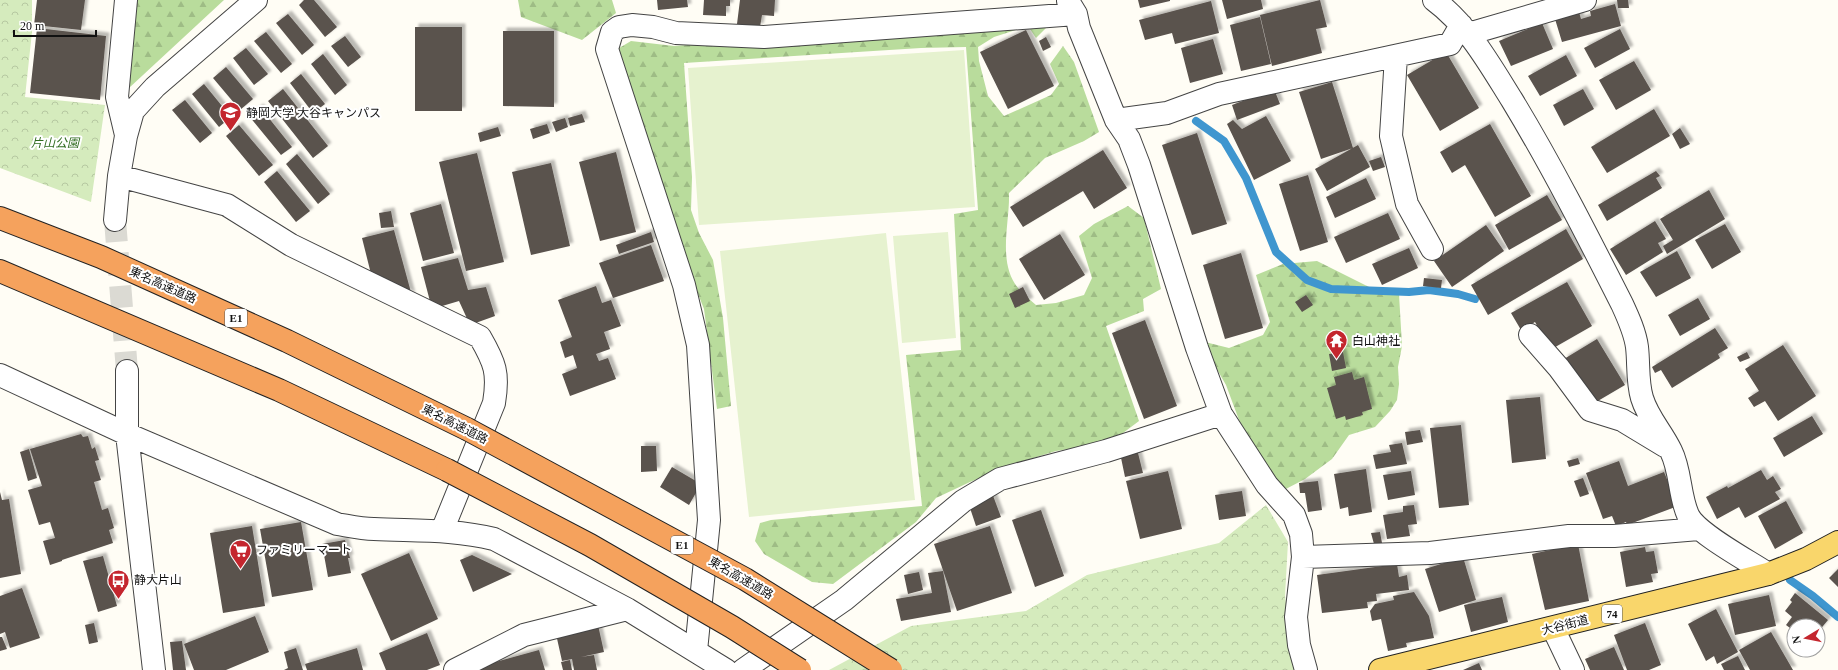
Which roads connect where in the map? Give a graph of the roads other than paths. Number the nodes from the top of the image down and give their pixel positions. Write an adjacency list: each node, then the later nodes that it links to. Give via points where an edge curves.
1 (126, 0): 9 (street, via 117,97)
2 (256, 0): 9 (street, via 155,86 133,111)
3 (1434, 0): 6 (street)
4 (1585, 0): 6 (street)
5 (1072, 7): 8 (street); 28 (street, via 764,36 676,33 632,25 619,26 612,32 607,48 684,285 698,346 709,520)
6 (1464, 30): 7 (street, via 1450,44); 20 (street, via 1487,59 1531,132 1622,304 1637,346 1637,379 1642,398 1649,418)
7 (1396, 56): 8 (street, via 1220,94 1167,113); 13 (street, via 1391,136 1407,204)
8 (1116, 120): 18 (street, via 1129,138 1139,165 1197,348)
9 (126, 136): 10 (street)
10 (119, 176): 12 (street); 22 (street, via 227,205 291,245 480,336 493,360 498,382 494,403)
11 (0, 218): 34 (highway, 東名高速道路 / E1, bridge, via 108,260 287,341 467,429 745,578)
12 (115, 220)
13 (1432, 249)
14 (0, 271): 33 (highway, bridge, via 279,390 447,470 590,545 732,627)
15 (1530, 335): 20 (street, via 1559,368 1590,410 1622,420)
16 (126, 371): 19 (street)
17 (0, 375): 19 (street)
18 (1221, 414): 24 (street, via 1267,485 1294,515 1301,534); 32 (street, via 1106,452 1000,479 963,501 844,600)
19 (127, 434): 22 (street, via 337,524 372,529); 29 (street)
20 (1671, 450): 21 (street, via 1678,467 1688,516)
21 (1699, 529): 24 (street, via 1614,536 1569,536 1430,554); 25 (street)
22 (442, 531): 26 (street, via 476,534 494,539)
23 (1838, 542): 25 (main road, 大谷街道 / 74)
24 (1303, 557): 35 (street, via 1296,617 1299,645)
25 (1768, 574): 27 (main road, 大谷街道 / 74)
26 (627, 608): 28 (street); 30 (street, via 524,635)
27 (1552, 628): 36 (main road, 大谷街道 / 74); 37 (street)
28 (696, 651): 31 (street)
29 (154, 670)
30 (454, 670)
31 (726, 670)
32 (743, 670)
33 (800, 670)
34 (891, 670)
35 (1306, 670)
36 (1380, 670)
37 (1573, 670)

